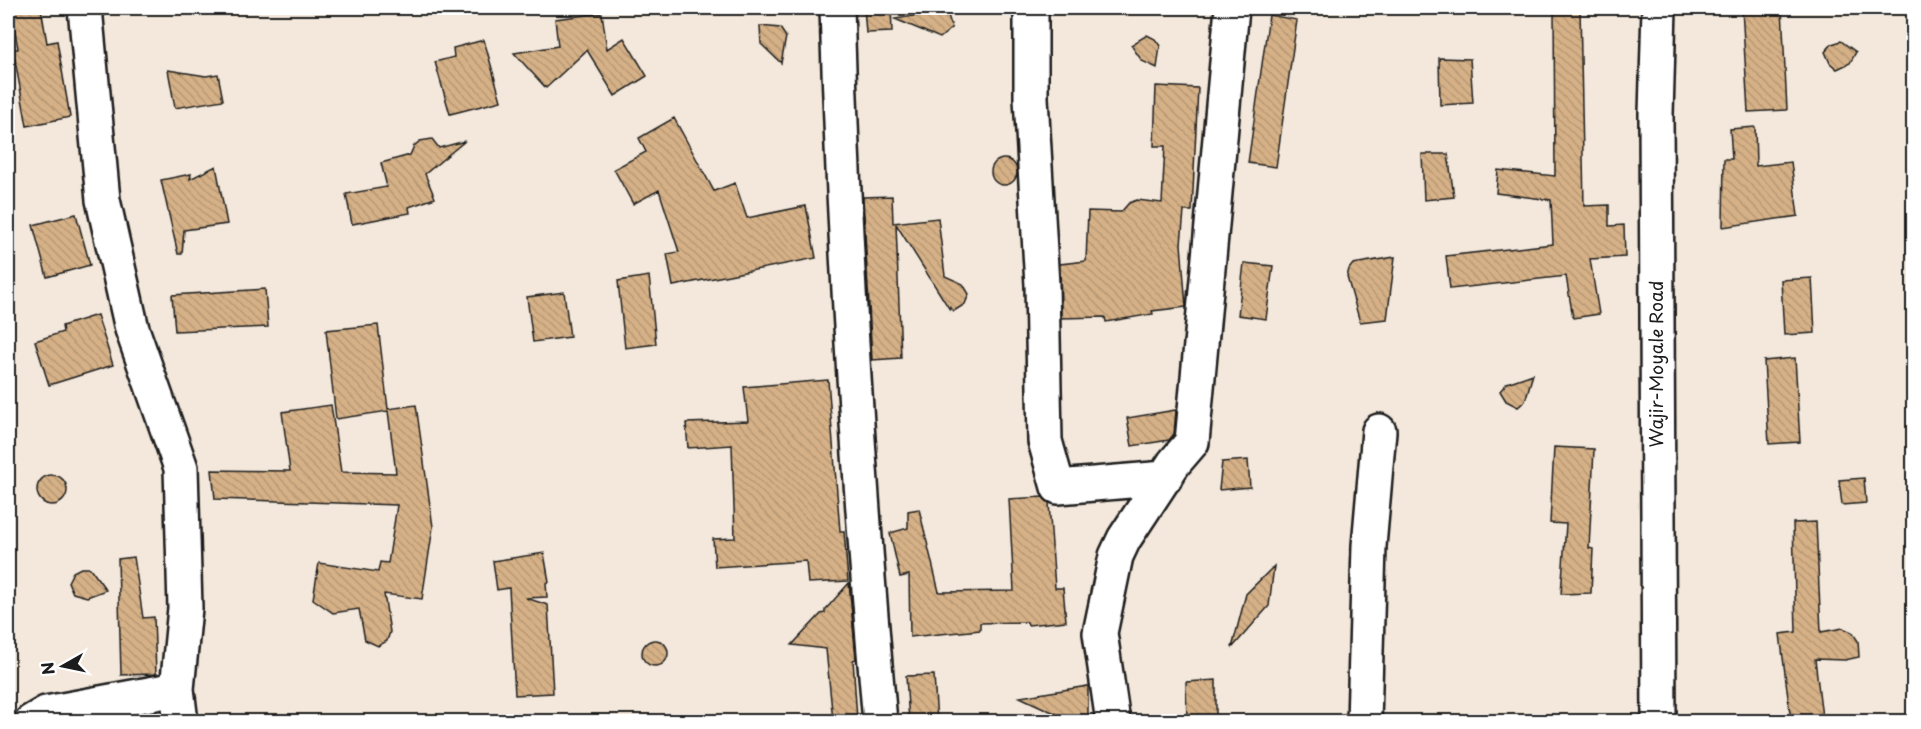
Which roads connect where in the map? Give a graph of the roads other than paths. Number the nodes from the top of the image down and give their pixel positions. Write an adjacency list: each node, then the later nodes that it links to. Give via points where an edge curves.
1 (85, 8): 8 (street, via 103,200 132,329 181,468 185,608)
2 (837, 8): 11 (street, via 864,546)
3 (1031, 8): 7 (street, via 1045,441 1058,487)
4 (1232, 8): 7 (street, via 1192,442)
5 (1659, 8): 14 (street, Wajir-Moyale Road)
6 (1379, 431): 13 (street, via 1369,546)
7 (1165, 478): 12 (street, via 1116,556 1100,633)
8 (177, 689): 9 (street, via 46,713); 10 (street)
9 (30, 722)
10 (182, 722)
11 (879, 722)
12 (1113, 722)
13 (1364, 722)
14 (1659, 722)

